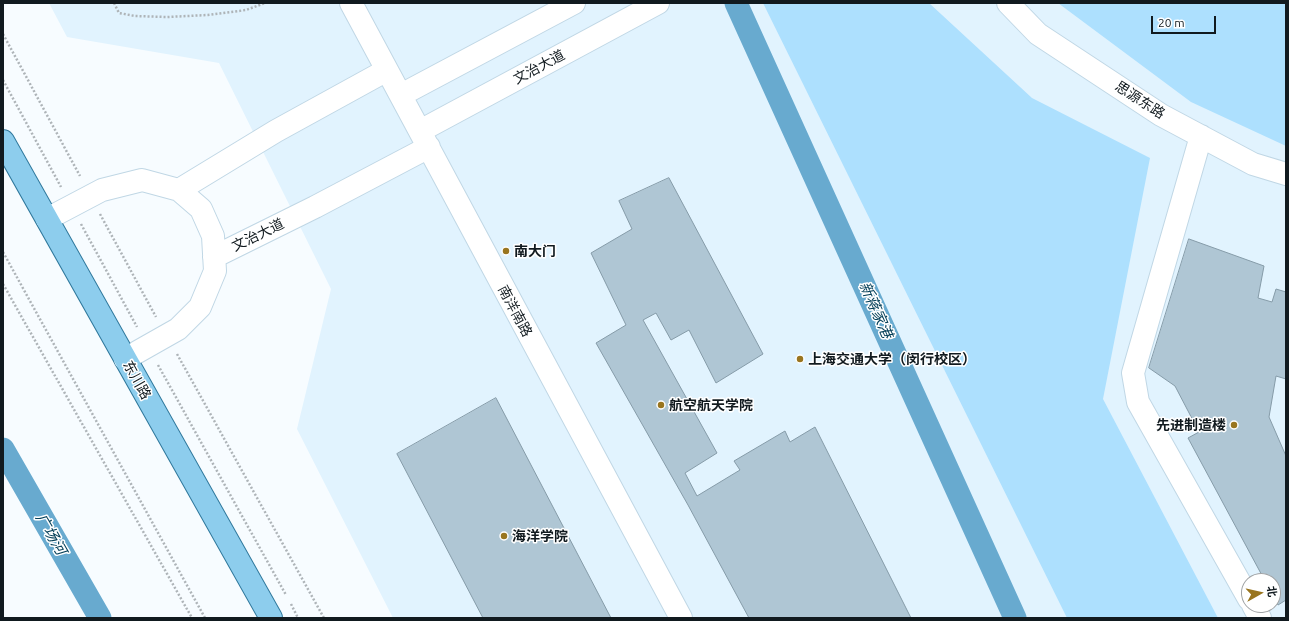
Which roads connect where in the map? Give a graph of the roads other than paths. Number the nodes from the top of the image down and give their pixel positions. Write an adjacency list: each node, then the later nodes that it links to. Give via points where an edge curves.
1 (350, 3): 5 (street, 南洋南路)
2 (574, 3): 6 (street)
3 (658, 3): 8 (street, 文治大道)
4 (1008, 3): 7 (street, 思源东路, via 1038,34 1161,115)
5 (387, 70): 6 (street, 南洋南路); 11 (street, via 276,131)
6 (401, 95): 8 (street, 南洋南路)
7 (1201, 136): 10 (street, 思源东路, via 1253,164); 15 (street, via 1133,373 1138,402)
8 (425, 139): 13 (street, 文治大道, via 315,207); 17 (street, 南洋南路)
9 (3, 142): 12 (main road, 东川路)
10 (1286, 174)
11 (179, 190): 12 (street, via 142,180 102,190); 13 (street, via 201,209 213,236)
12 (47, 219): 14 (main road, 东川路)
13 (214, 257): 14 (street, via 215,271 200,307 178,329)
14 (125, 359): 16 (main road, 东川路)
15 (1241, 585)
16 (270, 618)
17 (681, 618)

